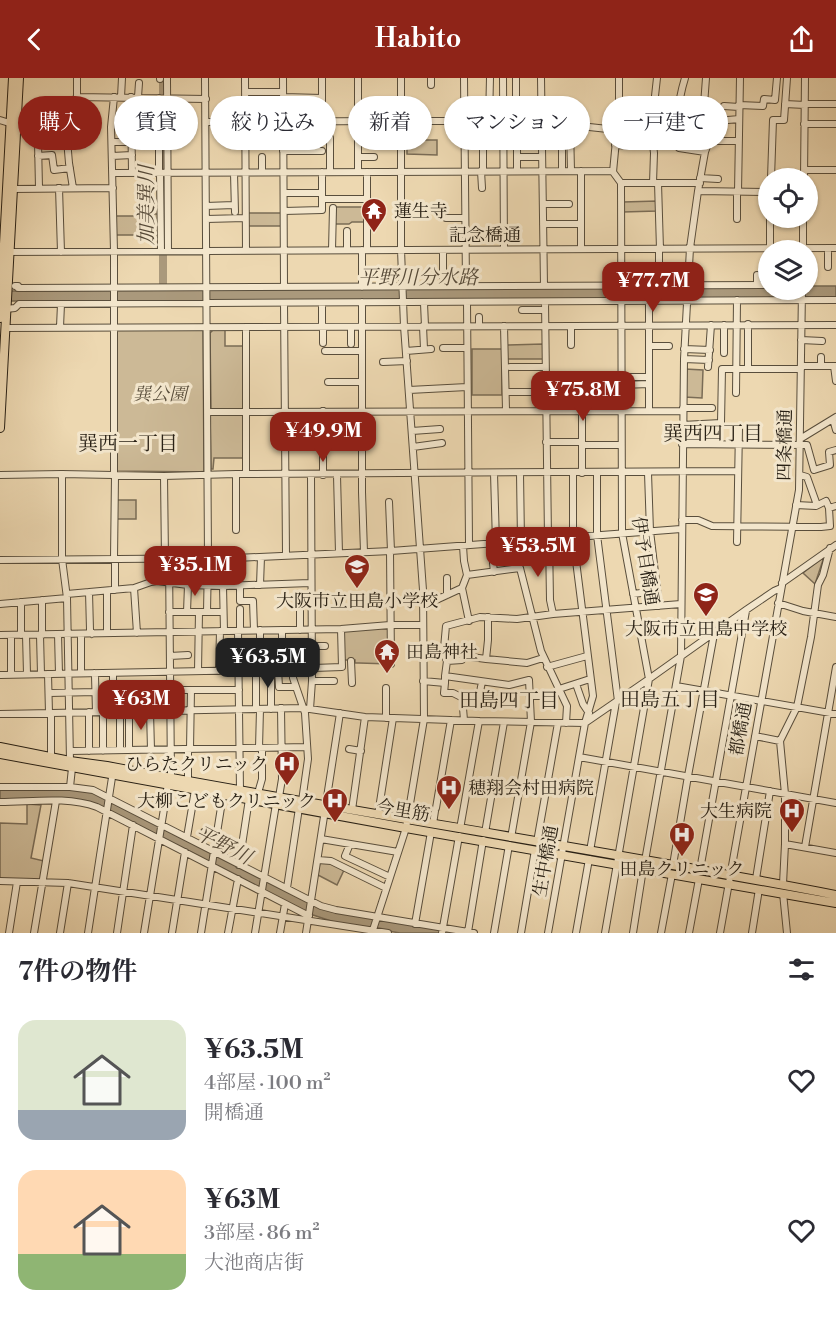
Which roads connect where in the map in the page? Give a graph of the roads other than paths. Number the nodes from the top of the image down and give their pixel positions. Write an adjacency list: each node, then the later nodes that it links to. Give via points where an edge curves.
1 (13, 78): 61 (main road)
2 (19, 78): 61 (main road)
3 (76, 78): 28 (street)
4 (122, 78): 29 (street)
5 (167, 78): 31 (street)
6 (205, 78): 47 (street)
7 (245, 78): 26 (street)
8 (283, 78): 27 (street)
9 (322, 78): 34 (street)
10 (358, 78): 35 (street)
11 (401, 78): 36 (street)
12 (464, 78): 37 (street)
13 (490, 78): 38 (street)
14 (502, 78): 39 (street)
15 (516, 78): 40 (street)
16 (540, 78): 41 (street)
17 (619, 78): 42 (street)
18 (657, 78): 43 (street)
19 (685, 78): 44 (street)
20 (706, 78): 45 (street)
21 (740, 78): 52 (street)
22 (777, 78): 52 (street, via 775,100 764,99 763,106)
23 (787, 78): 48 (street)
24 (805, 78): 49 (street)
25 (139, 83): 30 (street)
26 (245, 92): 27 (street); 32 (street)
27 (283, 94): 33 (street)
28 (77, 96)
29 (126, 96)
30 (127, 96)
31 (163, 96)
32 (245, 96)
33 (302, 96)
34 (322, 96)
35 (358, 96)
36 (401, 96)
37 (464, 96)
38 (490, 96)
39 (502, 96)
40 (516, 96)
41 (541, 96)
42 (619, 96)
43 (655, 96)
44 (680, 96)
45 (705, 96)
46 (198, 99): 47 (street)
47 (206, 99): 57 (street)
48 (785, 104): 49 (street); 98 (street, via 784,120 772,120)
49 (805, 104): 50 (street); 59 (street)
50 (836, 104)
51 (728, 106): 52 (street)
52 (739, 106): 53 (street)
53 (739, 119): 56 (street); 64 (street)
54 (0, 120): 61 (street)
55 (114, 121): 65 (street)
56 (728, 121)
57 (206, 123): 58 (street); 121 (street)
58 (210, 123)
59 (804, 124): 60 (street); 99 (street)
60 (836, 124)
61 (13, 125): 62 (street); 96 (main road); 133 (main road)
62 (18, 126)
63 (728, 141): 64 (street)
64 (738, 141): 135 (street)
65 (112, 142): 90 (street)
66 (38, 150): 89 (street)
67 (68, 150): 97 (street)
68 (132, 150): 88 (street)
69 (163, 150): 120 (street)
70 (245, 150): 123 (street)
71 (283, 150): 112 (street)
72 (312, 150): 86 (street)
73 (330, 150): 114 (street)
74 (358, 150): 92 (street)
75 (401, 150): 102 (street)
76 (465, 150): 103 (street)
77 (483, 150): 104 (street)
78 (503, 150): 105 (street)
79 (517, 150): 94 (street)
80 (542, 150): 95 (street)
81 (562, 150): 108 (street)
82 (571, 150): 109 (street)
83 (615, 150): 117 (street)
84 (654, 150): 127 (street)
85 (692, 150): 87 (street)
86 (322, 151)
87 (705, 152): 125 (street)
88 (132, 155): 90 (street); 119 (street)
89 (38, 156): 97 (street, via 52,155 54,170); 128 (street)
90 (112, 156): 118 (street)
91 (262, 157): 111 (street)
92 (358, 157): 93 (street); 115 (street)
93 (374, 157)
94 (517, 157): 95 (street); 106 (street)
95 (542, 157): 107 (street)
96 (4, 158): 174 (main road)
97 (70, 168): 130 (street)
98 (771, 168)
99 (804, 168)
100 (818, 170): 101 (street)
101 (836, 170)
102 (401, 171): 103 (street); 116 (street); 168 (street)
103 (465, 171): 104 (street); 147 (street)
104 (482, 171): 105 (street); 132 (street)
105 (503, 171): 106 (street); 158 (street)
106 (517, 171): 107 (street)
107 (542, 171): 108 (street); 140 (street)
108 (562, 171): 109 (street)
109 (571, 171): 110 (street)
110 (581, 171): 117 (street); 151 (street)
111 (262, 172): 112 (street); 123 (street)
112 (283, 172): 113 (street); 137 (street)
113 (322, 172): 114 (street); 138 (street)
114 (330, 172): 115 (street)
115 (358, 172): 116 (street)
116 (367, 172): 139 (street)
117 (613, 172): 126 (street)
118 (113, 173): 119 (street); 131 (street)
119 (132, 173): 120 (street)
120 (163, 173): 121 (street); 171 (street)
121 (206, 173): 122 (street); 142 (street)
122 (234, 173): 123 (street); 142 (street, via 235,208)
123 (245, 173): 145 (street)
124 (718, 179): 125 (street)
125 (700, 181): 127 (street); 134 (street)
126 (621, 183): 127 (street); 161 (street)
127 (655, 183): 162 (street)
128 (39, 188): 129 (street); 133 (street)
129 (59, 188): 130 (street); 175 (street)
130 (73, 188): 131 (street)
131 (113, 188): 170 (street)
132 (482, 188)
133 (13, 189): 174 (main road)
134 (698, 191): 135 (street); 153 (street)
135 (738, 192): 136 (street); 149 (street)
136 (758, 192)
137 (284, 193): 138 (street); 144 (street)
138 (322, 196): 139 (street); 144 (street, via 322,210)
139 (367, 199): 167 (street)
140 (543, 204): 141 (street); 150 (street)
141 (569, 204)
142 (206, 206): 148 (street)
143 (333, 208): 165 (street)
144 (284, 211): 164 (street)
145 (245, 218): 148 (street); 173 (street)
146 (446, 218): 147 (street)
147 (465, 218): 157 (street)
148 (206, 219): 172 (street)
149 (736, 219)
150 (543, 224): 151 (street); 159 (street)
151 (581, 224): 160 (street)
152 (347, 231): 166 (street)
153 (690, 248): 162 (street, 記念橋通); 163 (street, 記念橋通); 185 (street)
154 (818, 248): 155 (street, 記念橋通)
155 (828, 248): 156 (street, 記念橋通); 176 (street)
156 (836, 248)
157 (466, 249): 158 (street, 記念橋通); 169 (street, 記念橋通); 178 (street)
158 (504, 249): 159 (street, 記念橋通)
159 (544, 249): 160 (street, 記念橋通); 182 (street)
160 (581, 249): 161 (street, 記念橋通)
161 (621, 249): 162 (street, 記念橋通); 183 (street)
162 (659, 249): 184 (street)
163 (758, 249)
164 (284, 250): 165 (street, 記念橋通); 173 (street, 記念橋通); 186 (street)
165 (332, 250): 166 (street, 記念橋通)
166 (347, 250): 167 (street, 記念橋通)
167 (365, 250): 168 (street, 記念橋通); 187 (street)
168 (401, 250): 169 (street, 記念橋通); 180 (street)
169 (443, 250): 181 (street)
170 (114, 251): 171 (street, 記念橋通); 175 (street, 記念橋通); 190 (street)
171 (164, 251): 172 (street, 記念橋通)
172 (206, 251): 173 (street, 記念橋通); 188 (street)
173 (246, 251)
174 (5, 252): 175 (street, 記念橋通); 189 (main road)
175 (60, 252)
176 (828, 267)
177 (758, 275): 179 (street)
178 (466, 285): 181 (street); 182 (street)
179 (757, 285): 185 (street)
180 (404, 286): 181 (street); 187 (street); 205 (street)
181 (443, 286)
182 (544, 286): 183 (street)
183 (621, 286): 184 (street); 200 (street, 伊予目橋通)
184 (659, 286): 185 (street)
185 (688, 286): 197 (street)
186 (284, 287): 187 (street); 188 (street)
187 (362, 287)
188 (207, 288): 190 (street); 202 (street)
189 (8, 289): 190 (street); 209 (main road)
190 (114, 289): 201 (street)
191 (737, 300): 192 (street); 197 (street); 214 (street)
192 (758, 300)
193 (802, 300): 219 (street, 四条橋通)
194 (818, 300): 195 (street)
195 (836, 300)
196 (649, 301): 197 (street); 200 (street); 216 (street)
197 (687, 301): 229 (street)
198 (362, 302): 204 (street); 205 (street); 236 (street)
199 (545, 302): 200 (street); 207 (street); 211 (street)
200 (621, 302): 228 (street, 伊予目橋通)
201 (114, 303): 202 (street); 208 (street); 238 (street)
202 (207, 303): 203 (street); 231 (street)
203 (284, 303): 204 (street); 233 (street)
204 (322, 303): 234 (street)
205 (404, 303): 206 (street); 221 (street)
206 (424, 303): 207 (street); 222 (street)
207 (467, 303): 223 (street)
208 (61, 304): 209 (street, via 18,304 15,308); 230 (street)
209 (4, 305): 213 (main road); 237 (main road)
210 (522, 310): 211 (street)
211 (545, 310): 226 (street)
212 (479, 317): 224 (street)
213 (0, 318)
214 (737, 324): 215 (street); 218 (street); 263 (street)
215 (748, 324): 219 (street); 264 (street)
216 (650, 325): 228 (street); 229 (street); 244 (street)
217 (711, 325): 218 (street); 229 (street); 249 (street)
218 (724, 325): 253 (street)
219 (802, 325): 220 (street); 239 (street, 四条橋通)
220 (836, 325)
221 (404, 326): 222 (street); 236 (street); 252 (street)
222 (424, 326): 223 (street); 252 (street, via 428,349)
223 (466, 326): 224 (street); 247 (street)
224 (479, 326): 225 (street)
225 (504, 326): 226 (street); 273 (street)
226 (545, 326): 227 (street); 261 (street)
227 (570, 326): 228 (street); 243 (street)
228 (621, 326): 265 (street, 伊予目橋通)
229 (686, 326): 248 (street)
230 (60, 327): 237 (street); 238 (street)
231 (207, 327): 232 (street); 238 (street); 287 (street)
232 (246, 327): 233 (street); 288 (street)
233 (284, 327): 234 (street); 289 (street)
234 (322, 327): 235 (street); 241 (street)
235 (351, 327): 236 (street); 242 (street)
236 (362, 327): 251 (street)
237 (5, 328): 292 (main road)
238 (113, 328): 325 (street)
239 (801, 340): 240 (street); 262 (street, 四条橋通)
240 (822, 341)
241 (323, 343)
242 (351, 344)
243 (571, 345)
244 (650, 346): 245 (street); 266 (street)
245 (669, 346)
246 (444, 348): 247 (street)
247 (466, 348): 271 (street)
248 (684, 349): 249 (street); 255 (street)
249 (710, 350): 255 (street, via 708,364)
250 (325, 351): 251 (street)
251 (362, 351): 269 (street)
252 (406, 351): 256 (street)
253 (724, 353)
254 (821, 357): 258 (street)
255 (684, 359): 280 (street)
256 (407, 361): 257 (street); 272 (street)
257 (383, 362)
258 (821, 366): 259 (street); 262 (street)
259 (835, 366): 267 (street)
260 (510, 367): 261 (street)
261 (545, 367): 274 (street)
262 (801, 367): 264 (street); 298 (street, 四条橋通)
263 (735, 369): 264 (street); 275 (street); 291 (street, via 722,369 721,423)
264 (748, 369)
265 (621, 377): 266 (street); 270 (street, 伊予目橋通)
266 (649, 381): 270 (street); 286 (street)
267 (836, 381)
268 (328, 382): 269 (street)
269 (362, 382): 282 (street)
270 (621, 385): 285 (street, 伊予目橋通)
271 (467, 387): 272 (street); 284 (street)
272 (409, 390): 283 (street)
273 (506, 392): 274 (street); 277 (street)
274 (546, 392): 278 (street)
275 (736, 393)
276 (712, 408): 280 (street)
277 (506, 410): 278 (street); 284 (street)
278 (546, 410): 279 (street); 297 (street)
279 (582, 410): 285 (street); 300 (street)
280 (683, 410): 286 (street); 291 (street)
281 (323, 411): 282 (street); 289 (street); 320 (street)
282 (362, 411): 283 (street); 322 (street)
283 (410, 411): 284 (street); 296 (street)
284 (467, 411): 308 (street)
285 (621, 411): 286 (street); 303 (street, 伊予目橋通)
286 (649, 411)
287 (207, 412): 288 (street); 326 (street)
288 (246, 412): 289 (street); 319 (street)
289 (285, 412): 327 (street)
290 (835, 418): 295 (street); 298 (street)
291 (682, 425): 301 (street)
292 (0, 428)
293 (739, 428): 302 (street)
294 (440, 429): 296 (street)
295 (836, 430)
296 (412, 431): 304 (street)
297 (546, 441): 300 (street); 311 (street)
298 (800, 442): 302 (street); 305 (street, via 807,446 814,470 830,465 829,452); 329 (street, 四条橋通)
299 (442, 443): 304 (street)
300 (582, 443): 303 (street); 313 (street)
301 (682, 444): 302 (street); 307 (street)
302 (739, 444): 306 (street)
303 (621, 445): 315 (street, 伊予目橋通)
304 (413, 447): 323 (street)
305 (836, 450)
306 (738, 471): 307 (street); 336 (street)
307 (682, 472): 316 (street); 335 (street)
308 (468, 473): 309 (street); 323 (street); 348 (street)
309 (494, 473): 310 (street); 347 (street)
310 (520, 473): 311 (street); 345 (street)
311 (546, 473): 312 (street); 344 (street)
312 (573, 473): 313 (street); 343 (street, 生中橋通)
313 (582, 473): 314 (street)
314 (597, 473): 315 (street); 342 (street)
315 (621, 473): 316 (street); 341 (street, 伊予目橋通)
316 (648, 473): 340 (street)
317 (62, 474): 324 (street); 325 (street); 357 (street)
318 (236, 474): 319 (street); 326 (street); 339 (street)
319 (246, 474): 327 (street)
320 (323, 474): 321 (street); 328 (street)
321 (337, 474): 322 (street); 353 (street)
322 (362, 474): 323 (street); 352 (street)
323 (414, 474): 350 (street)
324 (0, 475)
325 (114, 475): 330 (street); 358 (street)
326 (208, 475): 330 (street); 360 (street)
327 (285, 475): 328 (street); 355 (street)
328 (311, 475): 354 (street)
329 (800, 475): 332 (street, via 807,477); 333 (street, 四条橋通)
330 (164, 476): 359 (street)
331 (389, 502): 351 (street)
332 (817, 505): 333 (street); 334 (street, via 826,501)
333 (796, 506): 337 (street, 四条橋通)
334 (832, 507): 337 (street, via 830,526)
335 (682, 520): 336 (street); 338 (street)
336 (737, 526): 337 (street); 346 (street)
337 (792, 527): 373 (street, 四条橋通)
338 (681, 529): 340 (street); 387 (street)
339 (236, 530)
340 (650, 531): 341 (street); 378 (street)
341 (622, 533): 342 (street); 381 (street, 伊予目橋通)
342 (597, 535): 343 (street); 393 (street)
343 (573, 537): 344 (street); 400 (street, 生中橋通)
344 (548, 539): 345 (street); 402 (street)
345 (521, 541): 347 (street)
346 (737, 542)
347 (495, 543): 348 (street)
348 (466, 545): 350 (street); 364 (street)
349 (833, 547): 373 (street); 401 (street, via 818,585)
350 (420, 548): 351 (street); 389 (street)
351 (391, 551): 352 (street); 407 (street)
352 (364, 552): 353 (street)
353 (339, 553): 354 (street)
354 (311, 554): 355 (street); 367 (street)
355 (286, 555): 356 (street)
356 (261, 557): 360 (street); 371 (street)
357 (62, 559): 358 (street); 361 (street); 382 (street)
358 (115, 559): 359 (street); 376 (street)
359 (167, 559): 360 (street); 366 (street)
360 (208, 559): 369 (street)
361 (0, 560)
362 (493, 563): 363 (street)
363 (494, 572): 364 (street); 403 (street, via 520,568)
364 (467, 575): 375 (street)
365 (447, 578): 380 (street)
366 (169, 583): 368 (street); 374 (street, via 151,582); 395 (street)
367 (310, 583): 371 (street); 409 (street)
368 (188, 585): 369 (street); 396 (street)
369 (208, 585): 372 (street); 398 (street)
370 (240, 585): 371 (street); 372 (street); 411 (street, via 240,601 253,601)
371 (260, 585)
372 (223, 586): 399 (street)
373 (781, 586): 385 (street, 都橋通); 394 (street)
374 (134, 588): 376 (street); 419 (street)
375 (462, 588): 380 (street); 406 (street)
376 (115, 590): 377 (street)
377 (107, 591): 379 (street); 418 (street)
378 (657, 591): 381 (street); 390 (street)
379 (89, 592): 382 (street); 424 (street)
380 (447, 594): 389 (street)
381 (633, 594): 391 (street, 伊予目橋通)
382 (67, 596): 383 (street); 422 (street)
383 (42, 600): 384 (street); 428 (street)
384 (21, 602): 386 (street); 427 (street)
385 (778, 603): 401 (street); 486 (street, 都橋通)
386 (0, 604)
387 (681, 604): 390 (street); 436 (street)
388 (300, 605): 413 (street)
389 (423, 606): 408 (street)
390 (659, 606): 391 (street)
391 (636, 608): 393 (street); 464 (street, 伊予目橋通)
392 (240, 609): 415 (street)
393 (607, 610): 400 (street); 487 (street)
394 (746, 610): 420 (street); 484 (street)
395 (169, 612): 396 (street); 416 (street)
396 (187, 612): 397 (street)
397 (199, 612): 398 (street); 417 (street)
398 (207, 612): 399 (street)
399 (223, 612): 414 (street)
400 (582, 612): 402 (street); 435 (street, 生中橋通)
401 (814, 613): 405 (street); 488 (street)
402 (553, 614): 403 (street)
403 (532, 616): 404 (street); 437 (street)
404 (488, 617): 406 (street); 438 (street)
405 (836, 617)
406 (469, 621): 432 (street, via 446,626)
407 (390, 625): 408 (street); 410 (street); 441 (street)
408 (423, 625): 431 (street)
409 (311, 629): 410 (street); 413 (street); 429 (street)
410 (341, 629): 440 (street)
411 (256, 630): 412 (street); 415 (street); 448 (street)
412 (282, 630): 413 (street); 445 (street)
413 (300, 630)
414 (222, 631): 415 (street); 417 (street); 451 (street)
415 (239, 631): 447 (street)
416 (169, 632): 417 (street); 419 (street); 434 (street)
417 (199, 632): 450 (street)
418 (107, 633): 419 (street); 424 (street)
419 (137, 633)
420 (714, 633): 436 (street); 479 (street)
421 (58, 634): 422 (street); 428 (street); 458 (street)
422 (68, 634): 423 (street); 459 (street)
423 (81, 634): 424 (street); 452 (street)
424 (92, 634)
425 (0, 635): 426 (street)
426 (11, 635): 427 (street); 461 (street)
427 (24, 635): 428 (street); 455 (street)
428 (41, 635): 456 (street)
429 (311, 646): 430 (street); 444 (street)
430 (325, 646)
431 (423, 648): 432 (street); 467 (street)
432 (444, 648): 439 (street)
433 (188, 655): 434 (street)
434 (170, 656): 449 (street)
435 (587, 656): 442 (street); 463 (street, 生中橋通)
436 (681, 656): 464 (street); 471 (street)
437 (543, 657): 438 (street, via 527,663); 442 (street)
438 (486, 659): 439 (street, via 464,656 462,660)
439 (447, 661): 462 (street)
440 (342, 662): 444 (street, via 342,666); 469 (street, via 353,661)
441 (391, 664)
442 (547, 667): 477 (street)
443 (836, 667): 501 (street)
444 (312, 668): 446 (street); 465 (street)
445 (277, 669): 446 (street); 448 (street); 472 (street, via 279,687); 493 (street)
446 (293, 669): 472 (street)
447 (239, 670): 448 (street); 451 (street); 476 (street)
448 (258, 670): 492 (street)
449 (170, 671): 450 (street); 454 (street); 474 (street)
450 (198, 671): 451 (street)
451 (219, 671)
452 (81, 673): 453 (street); 459 (street)
453 (94, 673): 454 (street); 480 (street)
454 (113, 673): 478 (street, via 112,691)
455 (27, 674): 456 (street); 461 (street)
456 (41, 674): 457 (street)
457 (48, 674): 458 (street); 481 (street)
458 (59, 674): 459 (street)
459 (69, 674): 482 (street)
460 (0, 675): 461 (street)
461 (11, 675)
462 (445, 679): 467 (street); 468 (street); 485 (street, via 444,693)
463 (590, 679): 470 (street); 504 (street, 生中橋通, via 593,696)
464 (649, 679): 487 (street); 541 (street)
465 (312, 681): 466 (street); 490 (street)
466 (334, 681)
467 (423, 681): 510 (street)
468 (482, 682): 483 (street, via 509,686 529,680); 485 (street, via 478,700)
469 (352, 683)
470 (576, 684): 477 (street); 504 (street)
471 (676, 686): 479 (street); 543 (street)
472 (296, 687): 490 (street)
473 (386, 688): 508 (street)
474 (170, 690): 475 (street); 478 (street); 498 (street)
475 (191, 690): 476 (street); 494 (street)
476 (238, 690): 491 (street)
477 (559, 690): 483 (street, via 549,696); 517 (street, via 567,706)
478 (133, 691): 496 (street)
479 (703, 691): 484 (street); 544 (street)
480 (96, 692): 482 (street); 500 (street)
481 (49, 693): 482 (street); 502 (street)
482 (69, 693): 499 (street)
483 (530, 696): 515 (street)
484 (731, 696): 486 (street); 547 (street)
485 (465, 699): 512 (street)
486 (762, 700): 488 (street); 519 (street, 都橋通)
487 (617, 701): 518 (street); 539 (street)
488 (797, 707): 501 (street); 520 (street)
489 (281, 708): 490 (street); 493 (street); 522 (street)
490 (306, 708): 503 (street); 523 (street)
491 (239, 709): 492 (street); 494 (street); 524 (street)
492 (258, 709): 493 (street); 525 (street)
493 (271, 709)
494 (191, 710): 498 (street); 527 (street)
495 (120, 711): 496 (street); 500 (street); 529 (street)
496 (131, 711): 497 (street); 530 (street)
497 (150, 711): 498 (street); 531 (street)
498 (171, 711): 526 (street)
499 (69, 712): 500 (street); 502 (street); 532 (street)
500 (96, 712): 533 (street); 534 (street)
501 (828, 712): 506 (street); 558 (street)
502 (50, 713): 505 (street); 537 (street)
503 (340, 713): 507 (street); 565 (street)
504 (589, 713): 518 (street, 生中橋通)
505 (0, 714)
506 (836, 714)
507 (366, 717): 508 (street); 535 (street)
508 (386, 718): 509 (street)
509 (393, 718): 510 (street); 568 (street)
510 (424, 719): 511 (street); 569 (street)
511 (451, 720): 512 (street); 572 (street)
512 (464, 720): 513 (street)
513 (479, 721): 514 (street); 574 (street)
514 (504, 722): 515 (street); 577 (street)
515 (531, 722): 516 (street); 580 (street)
516 (558, 723): 517 (street); 584 (street)
517 (566, 723): 518 (street)
518 (585, 723): 538 (street, 生中橋通)
519 (755, 736): 520 (street); 550 (street, 都橋通)
520 (780, 741): 555 (street)
521 (0, 747): 537 (main road, 今里筋)
522 (282, 747): 523 (street); 525 (street); 561 (street)
523 (307, 747): 564 (street)
524 (240, 748): 525 (street); 527 (street); 552 (street)
525 (261, 748): 554 (street, via 262,779)
526 (171, 749): 527 (street); 531 (street); 546 (street)
527 (189, 749): 545 (street)
528 (350, 749): 535 (street)
529 (120, 750): 530 (street); 534 (street)
530 (129, 750): 531 (street)
531 (151, 750)
532 (70, 751): 533 (street); 540 (street)
533 (89, 751): 534 (street)
534 (103, 751)
535 (361, 751): 566 (street)
536 (0, 754): 540 (main road, 今里筋)
537 (51, 757): 540 (main road, 今里筋)
538 (579, 757): 539 (street); 586 (street, 生中橋通)
539 (606, 762): 541 (street); 591 (street)
540 (71, 764): 542 (main road, 今里筋); 549 (street)
541 (634, 767): 543 (street); 593 (street)
542 (113, 771): 546 (main road, 今里筋); 557 (street)
543 (661, 772): 544 (street); 596 (street)
544 (688, 776): 547 (street); 597 (street)
545 (188, 780): 546 (main road, 今里筋); 552 (main road, 今里筋)
546 (170, 781): 551 (main road, 今里筋); 571 (street)
547 (716, 781): 550 (street); 598 (street)
548 (0, 787): 549 (street)
549 (70, 787): 557 (street, via 93,790)
550 (746, 787): 553 (street); 599 (street, 都橋通)
551 (195, 790): 556 (main road, 今里筋); 576 (street)
552 (240, 790): 554 (main road, 今里筋)
553 (770, 791): 555 (street); 604 (street)
554 (258, 793): 561 (main road, 今里筋)
555 (785, 794): 558 (street); 583 (street)
556 (223, 795): 559 (main road, 今里筋); 575 (street)
557 (109, 798): 567 (street); 571 (street)
558 (813, 799): 563 (street); 585 (street)
559 (249, 800): 561 (main road, 今里筋); 595 (street)
560 (56, 801): 562 (street); 567 (street, via 86,803); 607 (street)
561 (278, 801): 564 (main road, 今里筋); 601 (street)
562 (0, 802)
563 (836, 803)
564 (301, 804): 565 (main road, 今里筋); 611 (street)
565 (325, 809): 566 (main road, 今里筋); 569 (main road, 今里筋); 579 (street)
566 (352, 810): 568 (main road, 今里筋)
567 (108, 811): 570 (street); 610 (street)
568 (378, 815): 569 (main road, 今里筋)
569 (407, 824): 572 (main road, 今里筋); 589 (street)
570 (134, 825): 578 (street); 616 (street)
571 (162, 825): 576 (street); 578 (street)
572 (432, 828): 574 (main road, 今里筋); 630 (street)
573 (204, 832): 575 (street)
574 (459, 833): 577 (main road, 今里筋); 631 (street)
575 (216, 834): 588 (street)
576 (187, 837): 588 (street)
577 (484, 837): 580 (main road, 今里筋); 633 (street)
578 (160, 838): 587 (street); 618 (street)
579 (321, 839): 582 (street); 592 (street)
580 (510, 841): 584 (main road, 今里筋); 648 (street)
581 (836, 843): 590 (street)
582 (350, 844): 589 (street); 600 (street, via 345,856)
583 (785, 844): 585 (street); 614 (street)
584 (536, 846): 586 (main road, 今里筋); 649 (street)
585 (805, 847): 590 (street)
586 (563, 850): 591 (main road, 今里筋); 650 (street, 生中橋通)
587 (185, 852): 594 (street); 619 (street)
588 (213, 852): 594 (street); 595 (street)
589 (398, 852): 600 (street)
590 (835, 853)
591 (589, 855): 593 (main road, 今里筋); 651 (street)
592 (318, 860): 612 (street, via 330,861); 620 (street)
593 (618, 860): 596 (main road, 今里筋); 652 (street)
594 (211, 865): 602 (street); 622 (street)
595 (239, 865): 601 (street)
596 (644, 865): 597 (main road, 今里筋); 653 (street)
597 (672, 870): 598 (main road, 今里筋); 603 (main road, 今里筋); 654 (street)
598 (700, 870): 599 (main road, 今里筋)
599 (731, 875): 604 (main road, 今里筋); 609 (street, 都橋通)
600 (390, 877): 612 (street)
601 (263, 878): 611 (street); 615 (street)
602 (238, 879): 615 (street); 624 (street)
603 (699, 879): 609 (main road, 今里筋); 655 (street)
604 (756, 879): 614 (main road, 今里筋)
605 (0, 882): 606 (street)
606 (17, 882): 607 (street); 634 (street)
607 (42, 883): 608 (street); 635 (street)
608 (68, 883): 610 (street); 636 (street)
609 (729, 884): 613 (main road, 今里筋); 656 (street)
610 (96, 888): 616 (street); 637 (street)
611 (287, 888): 620 (street)
612 (386, 888): 628 (street)
613 (759, 889): 614 (main road, 今里筋); 657 (street)
614 (783, 889): 617 (main road, 今里筋); 621 (main road, 今里筋); 658 (street)
615 (261, 891): 623 (street); 625 (street)
616 (123, 892): 618 (street); 638 (street)
617 (836, 895)
618 (150, 896): 619 (street); 639 (street)
619 (177, 900): 622 (street); 640 (street)
620 (311, 902): 627 (street); 628 (street)
621 (836, 903)
622 (205, 904): 624 (street); 641 (street)
623 (285, 904): 626 (street); 627 (street)
624 (232, 909): 625 (street); 642 (street)
625 (258, 912): 626 (street); 643 (street)
626 (283, 917): 627 (street); 644 (street)
627 (309, 917): 629 (street); 645 (street)
628 (376, 918): 630 (street); 632 (street)
629 (333, 924): 632 (street); 646 (street)
630 (415, 924): 631 (street)
631 (443, 930): 633 (street)
632 (372, 931): 647 (street)
633 (471, 932)
634 (9, 933)
635 (34, 933)
636 (60, 933)
637 (88, 933)
638 (117, 933)
639 (144, 933)
640 (172, 933)
641 (201, 933)
642 (228, 933)
643 (255, 933)
644 (280, 933)
645 (306, 933)
646 (332, 933)
647 (388, 933)
648 (494, 933)
649 (521, 933)
650 (548, 933)
651 (576, 933)
652 (604, 933)
653 (633, 933)
654 (661, 933)
655 (689, 933)
656 (720, 933)
657 (752, 933)
658 (787, 933)

